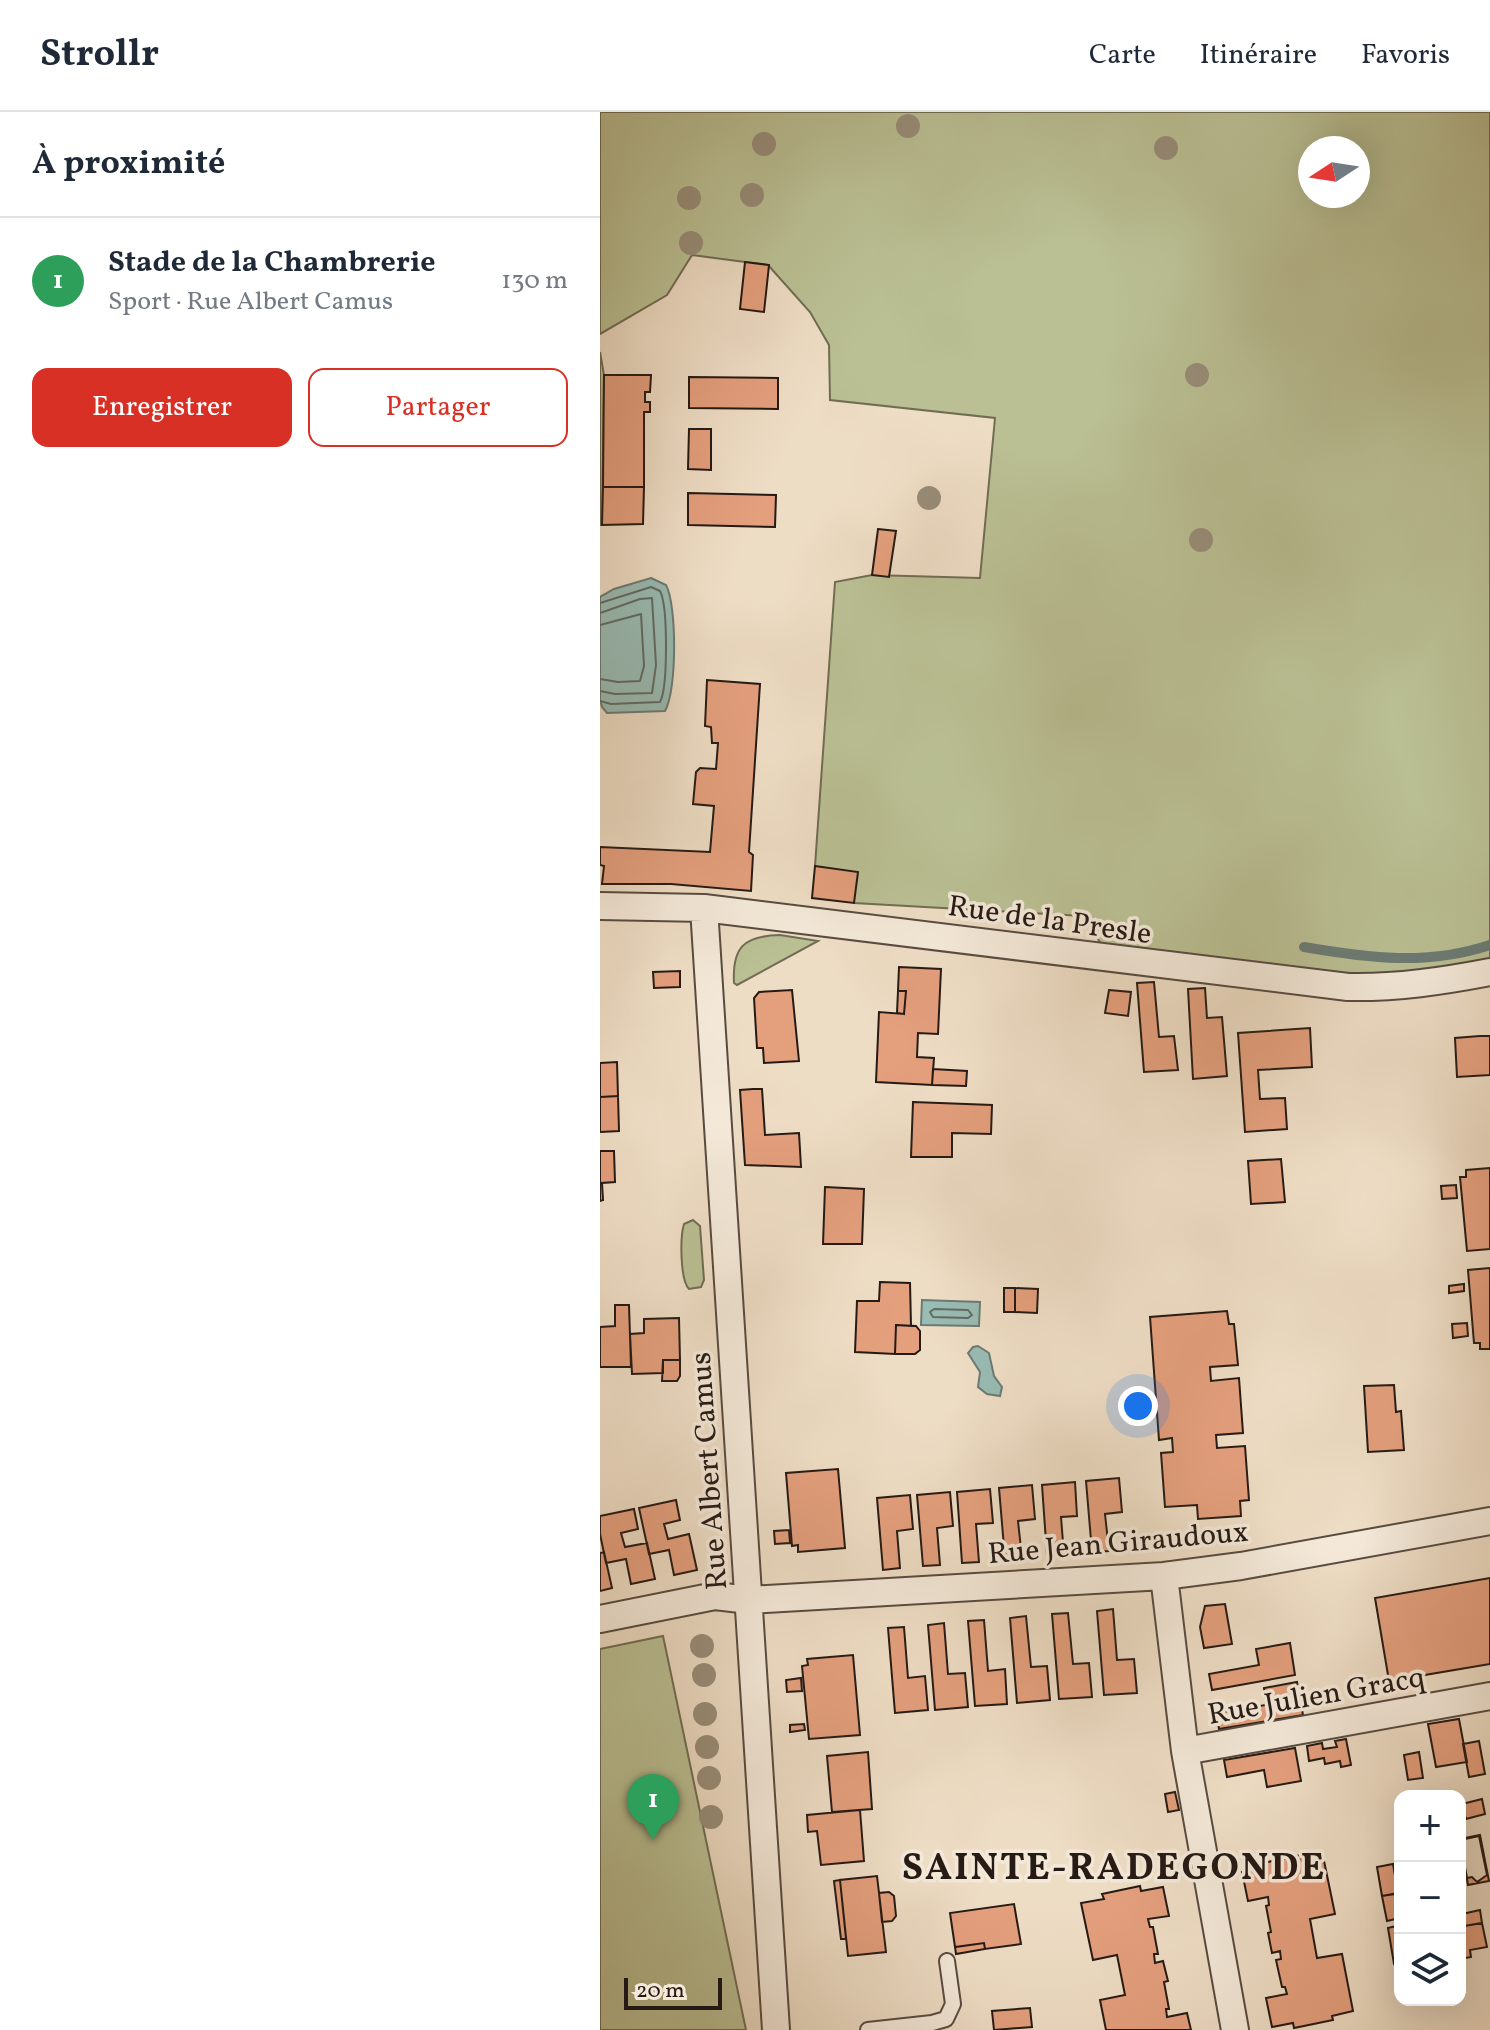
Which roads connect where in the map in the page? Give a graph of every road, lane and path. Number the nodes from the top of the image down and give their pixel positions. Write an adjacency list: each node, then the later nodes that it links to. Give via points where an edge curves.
1 (600, 906): 2 (street, Rue de la Presle)
2 (704, 908): 3 (street, Rue de la Presle, via 1348,987 1397,987); 6 (street, Rue Albert Camus)
3 (1490, 972)
4 (1490, 1521): 5 (street, Rue Jean Giraudoux)
5 (1164, 1576): 6 (street, Rue Jean Giraudoux); 9 (street, Rue Julien Gracq)
6 (749, 1600): 7 (street, Rue Jean Giraudoux, via 715,1596); 11 (street, Rue Albert Camus)
7 (600, 1619)
8 (1490, 1696): 9 (street, Rue Julien Gracq)
9 (1185, 1751): 13 (street)
10 (947, 1961): 12 (lane, via 953,2004 946,2019)
11 (776, 2030)
12 (868, 2030)
13 (1235, 2030)

